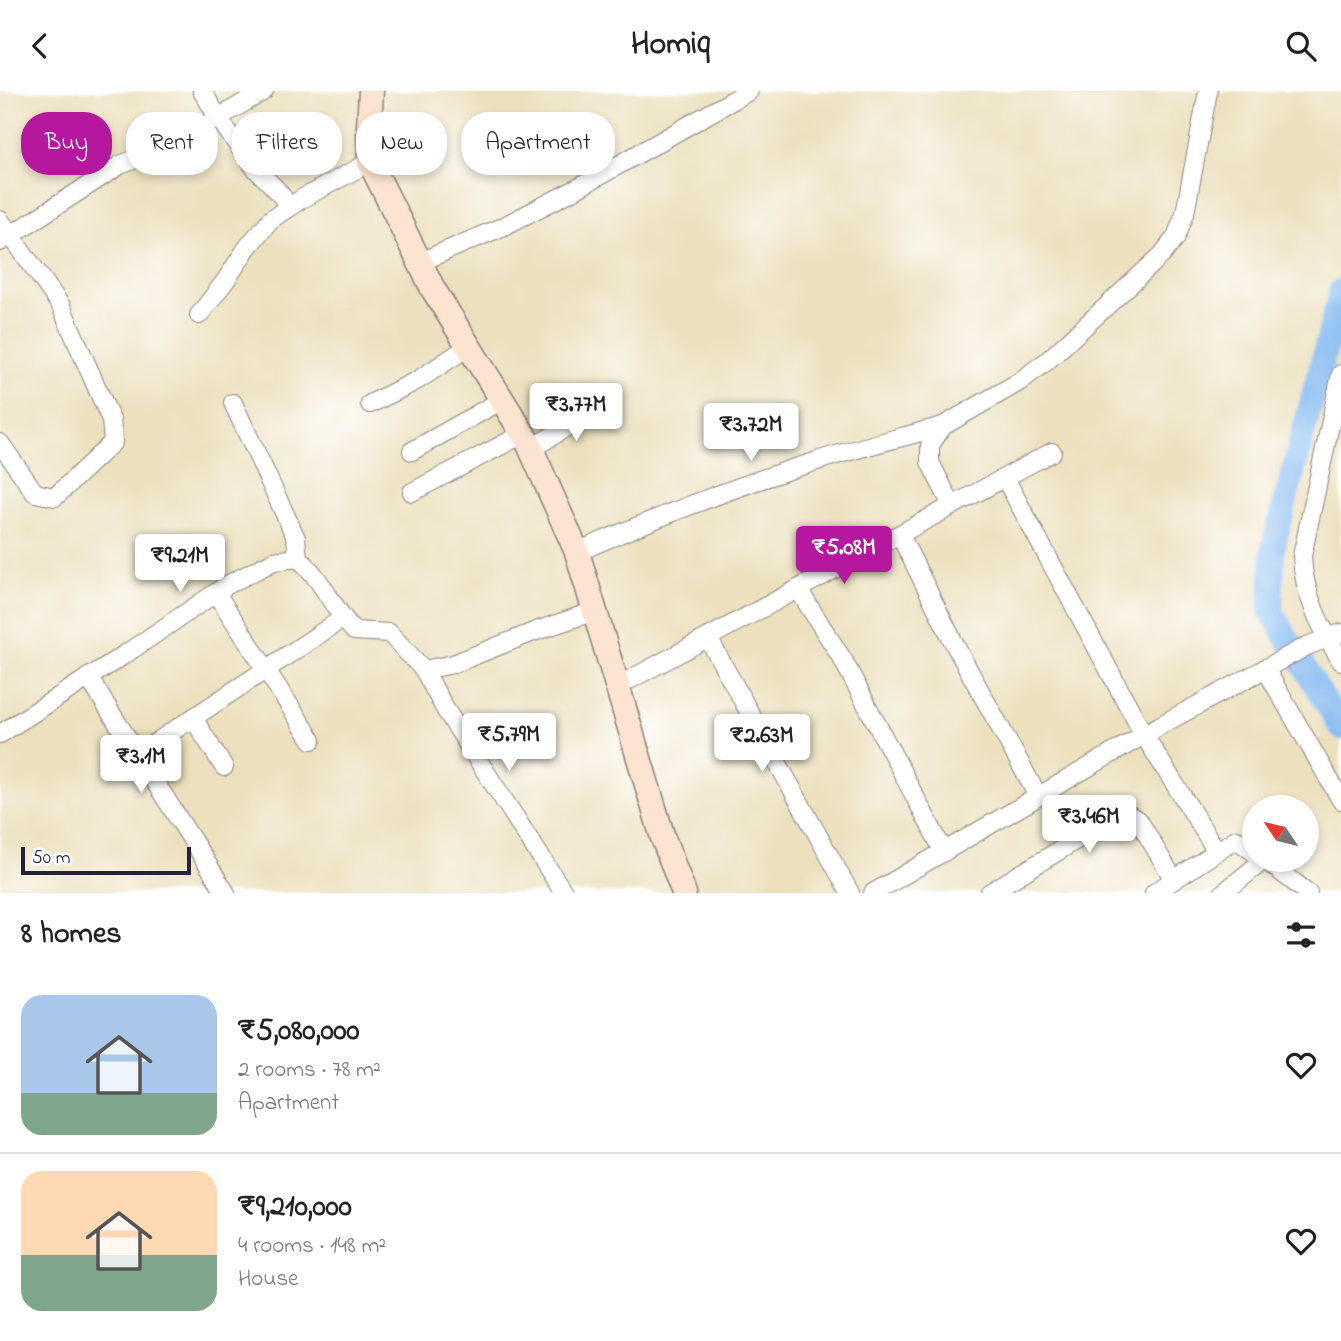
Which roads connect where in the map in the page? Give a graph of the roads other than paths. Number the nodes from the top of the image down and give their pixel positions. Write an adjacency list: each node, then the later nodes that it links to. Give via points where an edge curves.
1 (202, 91): 6 (street)
2 (264, 91): 8 (street)
3 (371, 91): 7 (main road)
4 (749, 91): 14 (street, via 578,188)
5 (1208, 91): 22 (street, via 1185,213 1176,237 1162,255 1048,361)
6 (215, 112)
7 (370, 112)
8 (218, 117): 12 (street)
9 (126, 163): 13 (street)
10 (356, 170): 12 (street)
11 (376, 175): 14 (main road)
12 (288, 207): 15 (street, via 270,220)
13 (3, 233): 24 (street, via 61,306 111,420 113,442 55,497 35,493)
14 (420, 263): 16 (main road)
15 (199, 315)
16 (468, 348): 18 (main road); 20 (street)
17 (1340, 378): 37 (street, via 1302,556 1307,592)
18 (502, 400): 23 (main road); 25 (street)
19 (233, 403): 32 (street, via 296,538)
20 (370, 404)
21 (601, 405): 23 (street)
22 (943, 426): 29 (street, via 930,445 930,462); 31 (street, via 734,489)
23 (527, 441): 28 (street); 31 (main road)
24 (0, 443)
25 (412, 451)
26 (1052, 452): 27 (street)
27 (1004, 478): 29 (street); 47 (street)
28 (412, 492)
29 (952, 506): 30 (street)
30 (900, 535): 33 (street); 51 (street)
31 (578, 552): 35 (main road)
32 (298, 558): 34 (street, via 274,561); 36 (street, via 312,570)
33 (798, 589): 38 (street); 55 (street, via 843,660)
34 (216, 593): 41 (street); 43 (street)
35 (595, 611): 42 (street, via 453,664); 44 (main road)
36 (342, 619): 41 (street); 42 (street, via 354,631 389,633)
37 (1334, 635): 39 (street); 40 (street)
38 (708, 638): 44 (street); 62 (street)
39 (1341, 661)
40 (1265, 668): 47 (street); 52 (street)
41 (266, 670): 45 (street); 48 (street)
42 (424, 670): 60 (street)
43 (88, 677): 46 (street); 49 (street)
44 (618, 686): 61 (main road)
45 (193, 718): 49 (street); 50 (street)
46 (0, 734)
47 (1144, 735): 51 (street); 54 (street)
48 (312, 740)
49 (137, 755): 59 (street)
50 (225, 767)
51 (1038, 796): 55 (street)
52 (1341, 800)
53 (1242, 843): 54 (street, via 1236,839)
54 (1216, 850): 58 (street)
55 (944, 852): 63 (street)
56 (1248, 872): 66 (street)
57 (1281, 872): 67 (street)
58 (1174, 880): 64 (street, via 1139,821 1128,814); 65 (street)
59 (226, 893)
60 (564, 893)
61 (684, 893)
62 (849, 893)
63 (873, 893)
64 (989, 893)
65 (1154, 893)
66 (1223, 893)
67 (1308, 893)

